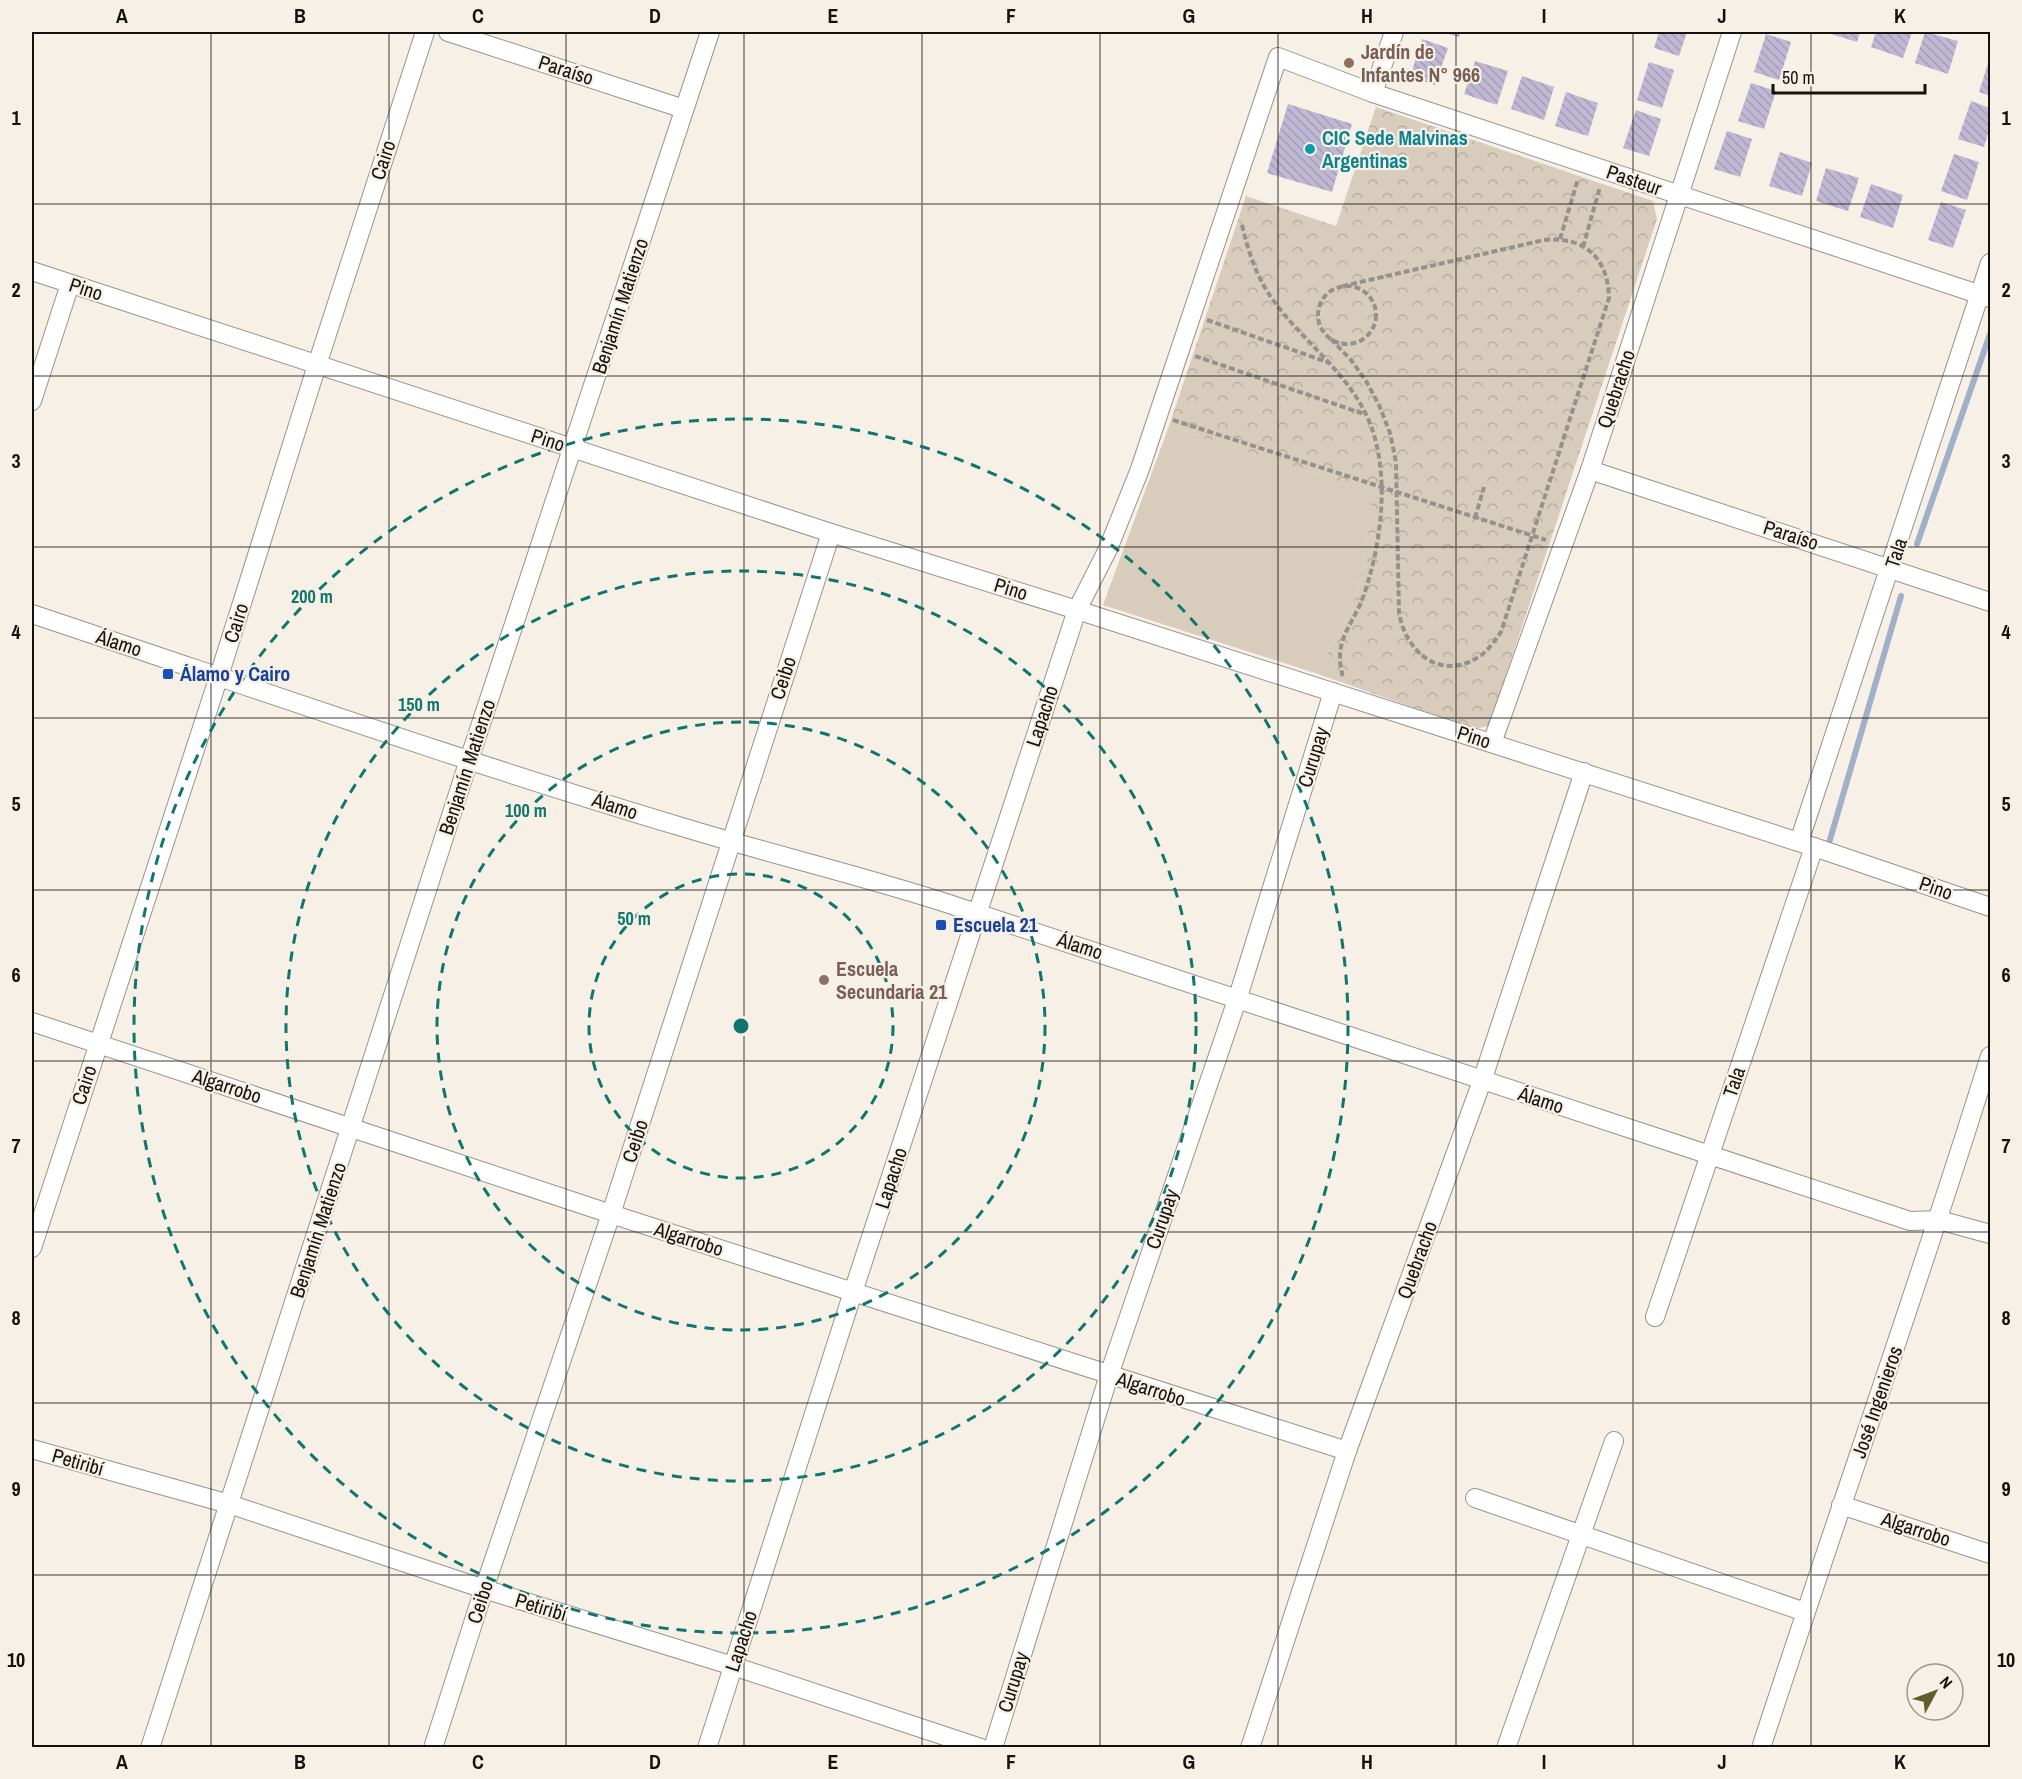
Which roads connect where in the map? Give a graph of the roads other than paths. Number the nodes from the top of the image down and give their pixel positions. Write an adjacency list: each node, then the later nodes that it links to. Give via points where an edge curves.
1 (425, 32): 14 (street, Cairo)
2 (448, 32): 8 (street, Paraíso)
3 (710, 32): 8 (street, Benjamín Matienzo)
4 (1394, 32): 7 (street)
5 (1732, 32): 9 (street, Quebracho)
6 (1278, 57): 7 (street, Pasteur); 21 (street, Lapacho, via 1140,469 1108,549)
7 (1374, 93): 9 (street, Pasteur)
8 (684, 109): 16 (street, Benjamín Matienzo)
9 (1678, 195): 13 (street, Pasteur); 17 (street, Quebracho)
10 (1990, 263): 13 (street, Tala)
11 (32, 271): 12 (street, Pino)
12 (70, 284): 14 (street, Pino); 15 (street)
13 (1985, 296): 19 (street, Tala)
14 (317, 365): 16 (street, Pino); 23 (street, Cairo)
15 (32, 401)
16 (573, 448): 18 (street, Pino); 26 (street, Benjamín Matienzo)
17 (1590, 470): 19 (street, Paraíso); 25 (street, Quebracho)
18 (831, 533): 21 (street, Pino); 28 (street, Ceibo)
19 (1891, 568): 20 (street, Paraíso); 29 (street, Tala)
20 (1990, 602)
21 (1077, 610): 24 (street, Pino); 31 (street, Lapacho)
22 (32, 614): 23 (street, Álamo)
23 (219, 676): 26 (street, Álamo); 34 (street, Cairo)
24 (1340, 694): 25 (street, Pino); 32 (street, Curupay)
25 (1492, 743): 27 (street, Pino)
26 (469, 760): 28 (street, Álamo); 37 (street, Benjamín Matienzo)
27 (1584, 772): 29 (street, Pino); 36 (street, Quebracho)
28 (730, 841): 31 (street, Álamo); 39 (street, Ceibo)
29 (1806, 845): 30 (street, Pino); 38 (street, Tala)
30 (1990, 907)
31 (978, 914): 32 (street, Álamo); 43 (street, Lapacho)
32 (1238, 997): 36 (street, Álamo); 45 (street, Curupay)
33 (32, 1022): 34 (street, Algarrobo)
34 (98, 1044): 37 (street, Algarrobo); 42 (street, Cairo)
35 (1990, 1056): 40 (street, José Ingenieros)
36 (1482, 1081): 38 (street, Álamo); 48 (street, Quebracho)
37 (351, 1126): 39 (street, Algarrobo); 50 (street, Benjamín Matienzo)
38 (1710, 1156): 40 (street, Álamo, via 1910,1221); 44 (street, Tala)
39 (611, 1214): 43 (street, Algarrobo); 54 (street, Ceibo)
40 (1939, 1220): 41 (street, Álamo); 51 (street, José Ingenieros)
41 (1990, 1234)
42 (32, 1248)
43 (853, 1292): 45 (street, Algarrobo); 56 (street, Lapacho)
44 (1655, 1317)
45 (1109, 1376): 48 (street, Algarrobo); 61 (street, Curupay)
46 (1614, 1440): 52 (street)
47 (32, 1449): 50 (street, Petiribí)
48 (1347, 1451): 62 (street, Quebracho)
49 (1475, 1498): 52 (street)
50 (229, 1504): 54 (street, Petiribí); 57 (street, Benjamín Matienzo)
51 (1841, 1505): 53 (street, Algarrobo); 55 (street, José Ingenieros)
52 (1581, 1534): 55 (street); 63 (street)
53 (1990, 1554)
54 (484, 1589): 56 (street, Petiribí); 58 (street, Ceibo)
55 (1805, 1612): 64 (street, José Ingenieros)
56 (733, 1666): 59 (street, Lapacho); 60 (street, Petiribí)
57 (150, 1748)
58 (433, 1748)
59 (707, 1748)
60 (981, 1748)
61 (993, 1748)
62 (1250, 1748)
63 (1506, 1748)
64 (1761, 1748)

